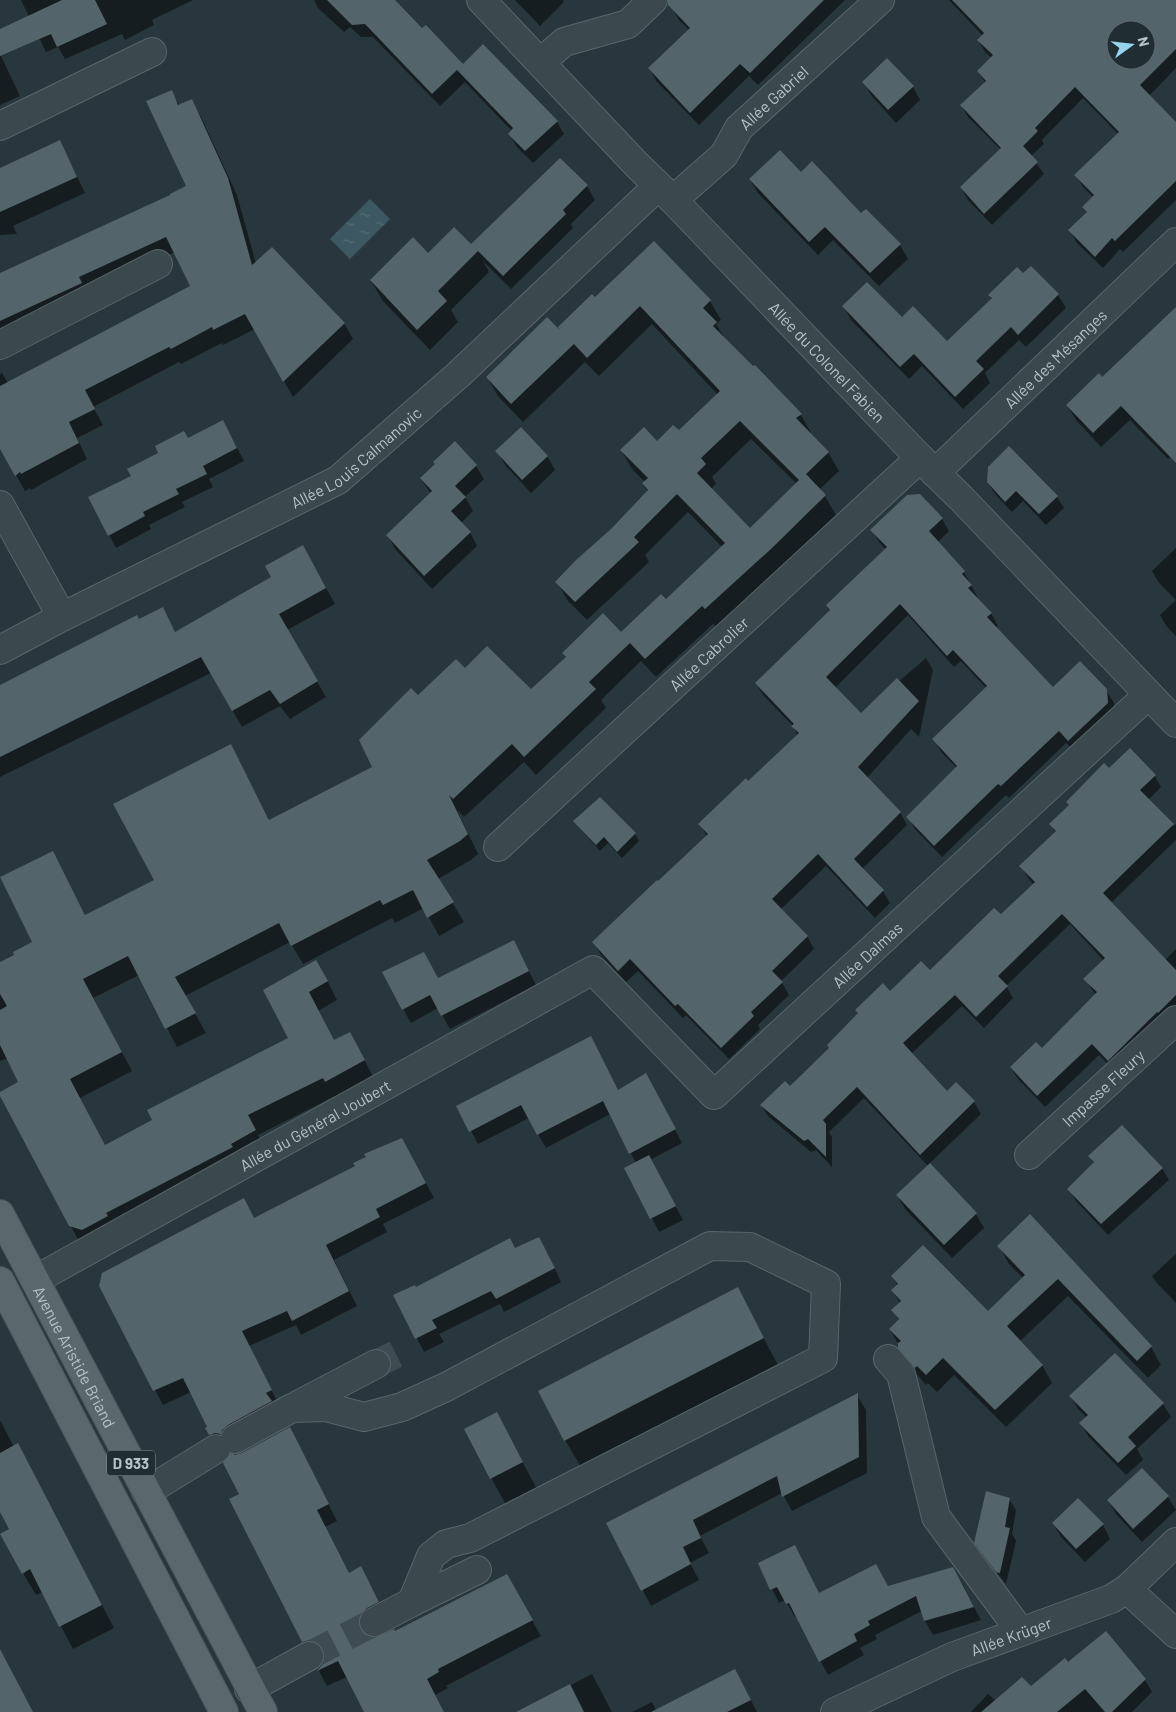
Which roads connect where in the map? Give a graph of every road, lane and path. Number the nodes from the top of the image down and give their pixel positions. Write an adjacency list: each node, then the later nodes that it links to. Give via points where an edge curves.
1 (481, 0): 5 (street, Allée du Colonel Fabien)
2 (652, 0): 5 (street, via 628,24 564,42)
3 (880, 0): 7 (street, Allée Gabriel, via 738,128 724,155)
4 (152, 52): 6 (street)
5 (541, 62): 7 (street, Allée du Colonel Fabien)
6 (0, 126)
7 (665, 193): 11 (street, Allée du Colonel Fabien); 13 (street, Allée Louis Calmanovic, via 338,480)
8 (1176, 242): 11 (street, Allée des Mésanges)
9 (158, 264): 10 (street)
10 (0, 345)
11 (927, 465): 15 (street, Allée du Colonel Fabien); 17 (street, Allée Cabrolier)
12 (0, 505): 13 (street)
13 (62, 617): 14 (street, Allée Louis Calmanovic)
14 (0, 650)
15 (1148, 695): 16 (street, Allée du Colonel Fabien); 18 (street, Allée Dalmas, via 714,1095)
16 (1176, 723)
17 (498, 848)
18 (594, 970): 22 (street, Allée du Général Joubert)
19 (1176, 1020): 20 (street, Impasse Fleury)
20 (1029, 1155)
21 (0, 1214): 22 (main road, Avenue Aristide Briand / D 933)
22 (35, 1280): 27 (main road, Avenue Aristide Briand / D 933)
23 (0, 1281): 37 (main road, Avenue Aristide Briand / D 933)
24 (888, 1359): 33 (street, via 901,1374 936,1516)
25 (376, 1364): 26 (street)
26 (292, 1408): 27 (street); 31 (street, via 326,1407 364,1416 402,1407 446,1387 710,1246 750,1247 826,1284 823,1358 470,1538 446,1544 431,1556)
27 (146, 1492): 36 (main road, Avenue Aristide Briand / D 933)
28 (1176, 1542): 30 (street, Allée Krüger)
29 (477, 1570): 31 (street)
30 (1127, 1589): 33 (street, Allée Krüger, via 1111,1599); 34 (street)
31 (412, 1602): 32 (street)
32 (374, 1622)
33 (1021, 1632): 39 (street, Allée Krüger, via 952,1657)
34 (1176, 1634)
35 (309, 1656): 36 (street)
36 (249, 1689): 38 (main road, Avenue Aristide Briand / D 933)
37 (219, 1710)
38 (263, 1712)
39 (835, 1712)

